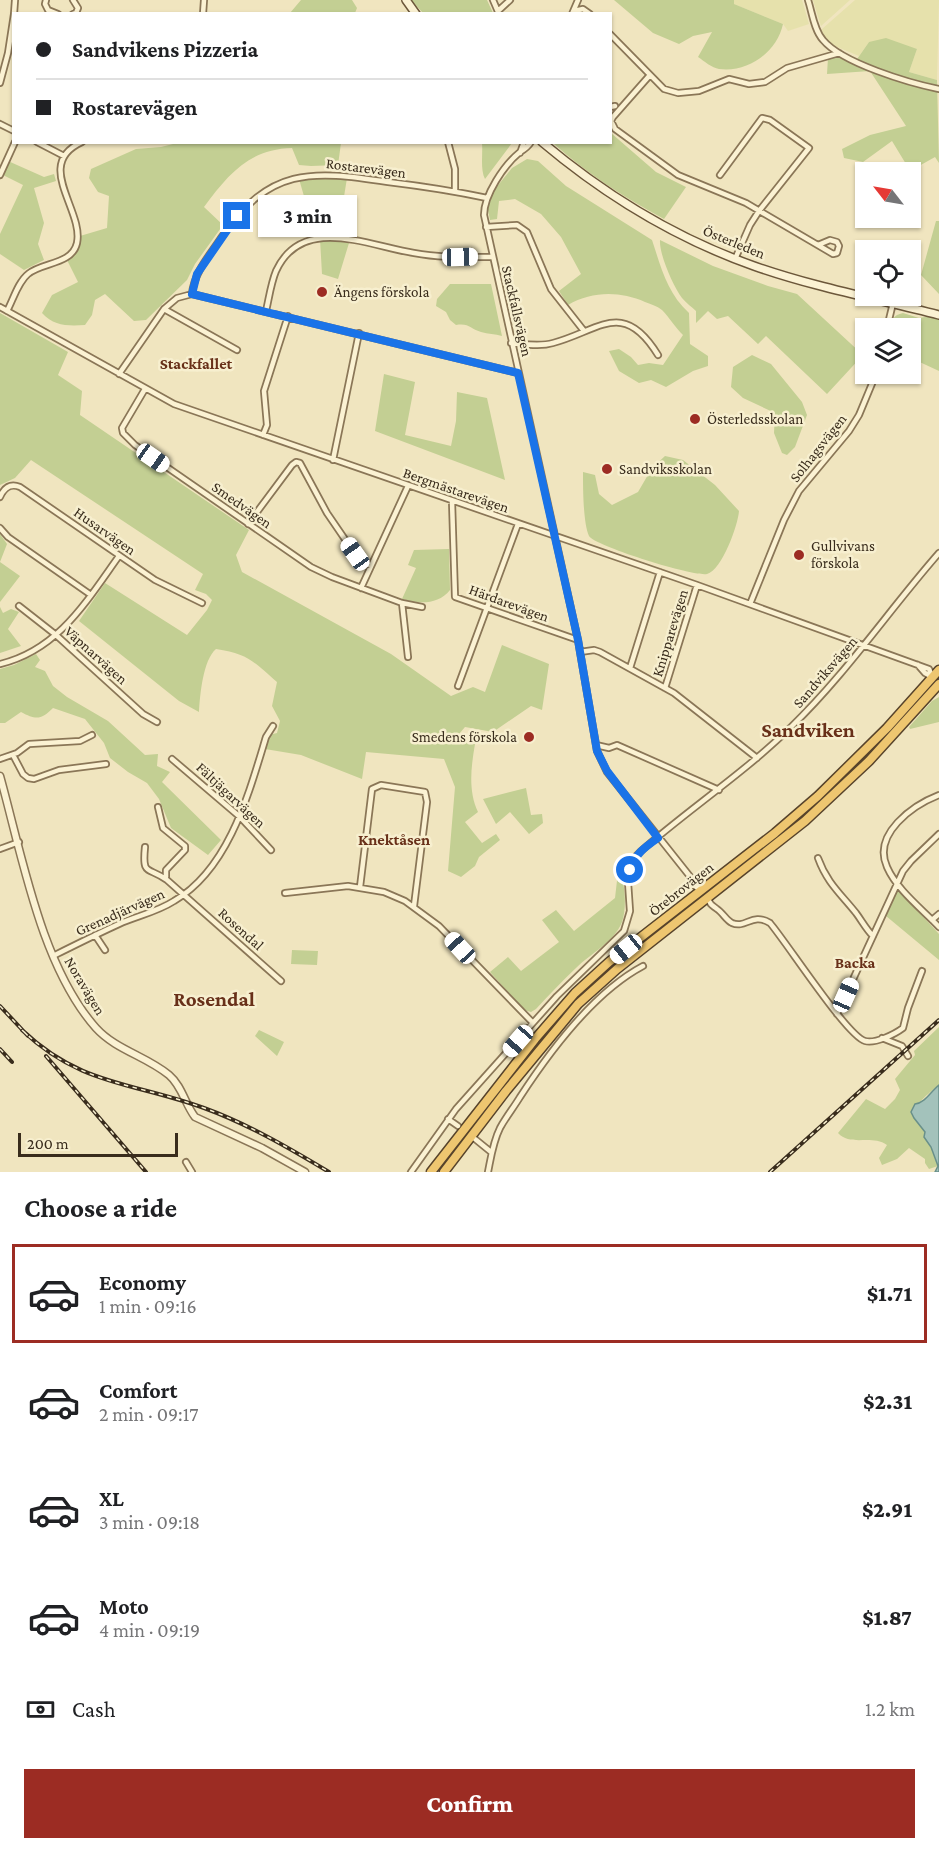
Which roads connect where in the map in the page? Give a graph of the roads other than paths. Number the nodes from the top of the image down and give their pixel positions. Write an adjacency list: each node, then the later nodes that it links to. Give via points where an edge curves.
1 (46, 0): 5 (street, via 48,10)
2 (510, 0): 6 (street)
3 (578, 0): 7 (street)
4 (808, 0): 11 (street, via 819,35)
5 (53, 12)
6 (500, 12)
7 (573, 12): 8 (street)
8 (588, 12)
9 (12, 36): 13 (street)
10 (612, 36): 12 (street)
11 (839, 53): 12 (street, via 787,68 765,82 749,84 729,79 699,91 678,93 664,88); 14 (street, via 890,75)
12 (650, 75): 15 (street)
13 (0, 83)
14 (939, 89)
15 (612, 119)
16 (612, 123): 30 (street, via 678,175)
17 (14, 144): 26 (street)
18 (41, 144): 25 (street)
19 (79, 144): 25 (street)
20 (449, 144): 28 (street, via 455,169)
21 (523, 144): 24 (street)
22 (529, 144): 24 (street)
23 (545, 144): 34 (main road, Österleden, via 632,209)
24 (520, 153): 29 (street, via 495,182)
25 (64, 156): 40 (street, via 60,174 77,230 76,247 67,257 29,273)
26 (0, 175)
27 (720, 175): 30 (street, via 762,118 809,148)
28 (455, 191): 29 (street, Rostarevägen); 35 (street, Rostarevägen, via 330,174 288,180 256,197 237,216 197,274)
29 (487, 198): 31 (street, Stackfallsvägen)
30 (759, 211): 32 (street); 34 (street)
31 (486, 227): 33 (street, Stackfallsvägen); 44 (street, via 517,225 527,232 551,289)
32 (818, 246)
33 (492, 257): 41 (street, via 438,257 318,237 293,249 280,264); 46 (street, Stackfallsvägen)
34 (735, 259): 36 (main road, Österleden)
35 (192, 294): 39 (street, via 177,298); 41 (street)
36 (855, 294)
37 (904, 306): 42 (main road, Österleden)
38 (0, 307): 40 (street, Bergmästarevägen)
39 (164, 309): 47 (street); 50 (street)
40 (7, 310): 50 (street, Bergmästarevägen)
41 (266, 311): 43 (street)
42 (939, 315)
43 (288, 316): 45 (street); 53 (street, via 264,391 267,424)
44 (584, 331): 46 (street, via 549,344); 48 (street, via 607,323 627,324 642,334)
45 (359, 333): 49 (street); 54 (street)
46 (511, 343): 49 (street, Stackfallsvägen)
47 (237, 350)
48 (658, 355)
49 (518, 373): 61 (street, Stackfallsvägen)
50 (119, 374): 52 (street, Bergmästarevägen)
51 (872, 384): 71 (street, Solhagsvägen, via 859,415 799,491)
52 (145, 388): 53 (street, Bergmästarevägen, via 174,404); 58 (street, Smedvägen, via 122,428 127,439)
53 (263, 435): 54 (street, Bergmästarevägen)
54 (333, 460): 55 (street, Bergmästarevägen)
55 (408, 486): 57 (street, Bergmästarevägen); 64 (street)
56 (0, 497): 63 (street, Husarvägen, via 8,487 20,487)
57 (452, 501): 59 (street, Bergmästarevägen); 74 (street, Härdarevägen, via 455,597)
58 (248, 524): 64 (street, via 292,465 300,463 335,525 360,560); 67 (street, Smedvägen, via 311,567)
59 (519, 524): 61 (street, Bergmästarevägen); 74 (street)
60 (0, 528): 68 (street)
61 (554, 536): 65 (street, Bergmästarevägen); 76 (street, Stackfallsvägen)
62 (939, 553): 77 (street, Sandviksvägen)
63 (119, 556): 68 (street); 69 (street, Husarvägen, via 155,580)
64 (371, 566): 67 (street)
65 (660, 572): 66 (street, Bergmästarevägen); 81 (street)
66 (697, 585): 71 (street, Bergmästarevägen); 85 (street, Knipparevägen)
67 (361, 588): 70 (street, Smedvägen)
68 (91, 595): 75 (street)
69 (202, 603)
70 (402, 603): 73 (street, Smedvägen); 79 (street)
71 (750, 604): 77 (street, Bergmästarevägen)
72 (19, 606): 75 (street, Väpnarvägen)
73 (422, 607)
74 (486, 608): 76 (street, Härdarevägen); 84 (street)
75 (56, 635): 80 (street, via 32,653); 86 (street, Väpnarvägen, via 143,714)
76 (578, 640): 78 (street, Stackfallsvägen)
77 (864, 646): 83 (street, Bergmästarevägen, via 929,669); 93 (street, Sandviksvägen, via 794,725)
78 (580, 652): 81 (street, via 594,650); 89 (street, Stackfallsvägen)
79 (408, 657)
80 (0, 664)
81 (630, 668): 85 (street)
82 (939, 670): 83 (highway, Örebrovägen)
83 (937, 681): 110 (highway, Örebrovägen, via 818,796); 113 (highway, Örebrovägen, via 884,746 834,795)
84 (458, 686)
85 (665, 688): 93 (street)
86 (157, 722)
87 (273, 726): 99 (street, Grenadjärvägen)
88 (92, 735): 90 (street, via 80,741 29,744)
89 (596, 745): 96 (street, via 617,745); 101 (street, Stackfallsvägen, via 607,771)
90 (13, 755): 91 (street); 94 (street, via 23,774 33,779 59,770)
91 (0, 759)
92 (172, 759): 99 (street, Fältjägarvägen)
93 (757, 759): 96 (street, Sandviksvägen)
94 (106, 764)
95 (0, 776): 102 (street, Noravägen)
96 (718, 790): 101 (street, Sandviksvägen)
97 (939, 795): 108 (street, via 898,821 885,845 887,867)
98 (158, 807): 107 (street, via 163,828 185,846 166,870)
99 (240, 817): 105 (street, Fältjägarvägen); 112 (street, Grenadjärvägen, via 208,871)
100 (939, 834): 108 (street, via 911,861)
101 (658, 838): 110 (street, Stackfallsvägen, via 692,879 699,882); 126 (street, Sandviksvägen, via 633,860 628,882 630,911 624,931)
102 (19, 842): 104 (street); 121 (street, Noravägen)
103 (145, 847): 107 (street, Rosendal, via 144,866)
104 (0, 849)
105 (271, 850)
106 (818, 858): 119 (street, via 835,890)
107 (167, 880): 112 (street, Rosendal)
108 (897, 882): 116 (street); 119 (street)
109 (360, 887): 111 (street); 114 (street, via 384,892); 114 (street, via 372,789 381,785 425,792)
110 (701, 891): 113 (highway); 137 (highway, Örebrovägen, via 617,955 575,993)
111 (285, 893)
112 (184, 895): 118 (street, Grenadjärvägen); 124 (street, Rosendal)
113 (708, 898): 125 (street, via 735,924 755,918 770,923); 138 (highway, Örebrovägen, via 578,1004)
114 (414, 906): 126 (street, via 439,926)
115 (939, 914): 116 (street)
116 (932, 920): 117 (street)
117 (939, 927)
118 (95, 935): 120 (street); 121 (street, Grenadjärvägen)
119 (873, 936): 125 (street)
120 (105, 950)
121 (53, 956): 135 (street, Noravägen, via 73,996 95,1027 174,1080 195,1117)
122 (643, 966): 132 (street, via 595,1004 557,1045 506,1117)
123 (922, 971): 127 (street, via 903,1028)
124 (281, 981)
125 (837, 1014): 127 (street, via 861,1040 873,1042)
126 (533, 1023): 129 (street, Sandviksvägen)
127 (882, 1038): 128 (street, via 902,1046)
128 (908, 1056)
129 (448, 1119): 130 (street); 136 (street, Sandviksvägen)
130 (458, 1126)
131 (475, 1139): 132 (street)
132 (491, 1152): 139 (street)
133 (186, 1162): 134 (street)
134 (192, 1172)
135 (305, 1172)
136 (411, 1172)
137 (431, 1172)
138 (444, 1172)
139 (488, 1172)

